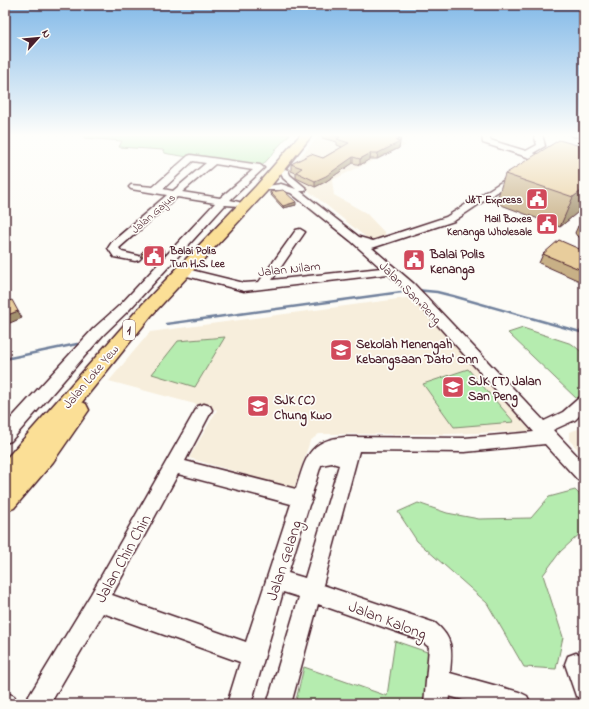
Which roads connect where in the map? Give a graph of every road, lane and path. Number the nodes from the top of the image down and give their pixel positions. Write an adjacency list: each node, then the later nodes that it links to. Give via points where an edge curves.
1 (181, 167): 13 (street)
2 (206, 167): 15 (street, Jalan Gajus)
3 (254, 167): 16 (street, via 260,168)
4 (276, 167): 16 (highway, Jalan Loke Yew / 1)
5 (280, 167): 12 (highway)
6 (282, 167): 12 (highway, Jalan Loke Yew / 1)
7 (285, 167): 14 (street, Jalan San Peng, via 286,176)
8 (569, 167): 10 (street)
9 (523, 172): 18 (street, via 450,219)
10 (584, 172)
11 (134, 187): 13 (street)
12 (266, 188): 14 (street, Jalan San Peng, via 282,187); 21 (highway, via 239,226); 35 (highway, Jalan Loke Yew / 1, via 145,312)
13 (156, 190): 15 (street)
14 (297, 190): 18 (street, Jalan San Peng); 18 (street, Jalan San Peng, via 355,239)
15 (175, 193): 16 (street); 19 (street, Jalan Gajus, via 113,248 118,255)
16 (229, 203): 27 (street, via 98,332); 29 (highway, Jalan Loke Yew / 1)
17 (299, 233): 22 (street)
18 (373, 250): 20 (street, Jalan San Peng); 23 (street, Jalan San Peng)
19 (135, 258)
20 (391, 270): 22 (street, Jalan Nilam); 23 (street, Jalan San Peng)
21 (191, 274): 22 (street, Jalan Nilam, via 244,287); 37 (highway)
22 (263, 285)
23 (419, 290): 26 (street, Jalan San Peng)
24 (584, 402): 26 (street)
25 (204, 410): 33 (street, Jalan Chin Chin)
26 (550, 431): 28 (street, via 465,444); 32 (street, Jalan San Peng); 34 (street, Jalan San Peng)
27 (5, 436)
28 (353, 444): 30 (street, via 326,448); 31 (street)
29 (5, 457)
30 (314, 459): 31 (street, via 333,456); 36 (street, Jalan Gelang)
31 (347, 462): 39 (street)
32 (584, 462)
33 (173, 465): 36 (street); 40 (street, Jalan Chin Chin)
34 (584, 475)
35 (5, 478)
36 (303, 499): 38 (street, Jalan Gelang)
37 (5, 500)
38 (276, 579): 39 (street, Jalan Kalong); 41 (street, Jalan Gelang)
39 (310, 591): 43 (street, Jalan Kalong, via 427,631 436,639 441,649); 47 (street)
40 (98, 600): 41 (street); 45 (street, Jalan Chin Chin)
41 (254, 656): 46 (street, Jalan Gelang)
42 (576, 664): 44 (street)
43 (438, 681): 48 (street, Jalan Kalong); 49 (street)
44 (584, 688)
45 (37, 704)
46 (240, 704)
47 (279, 704)
48 (436, 704)
49 (519, 704)

